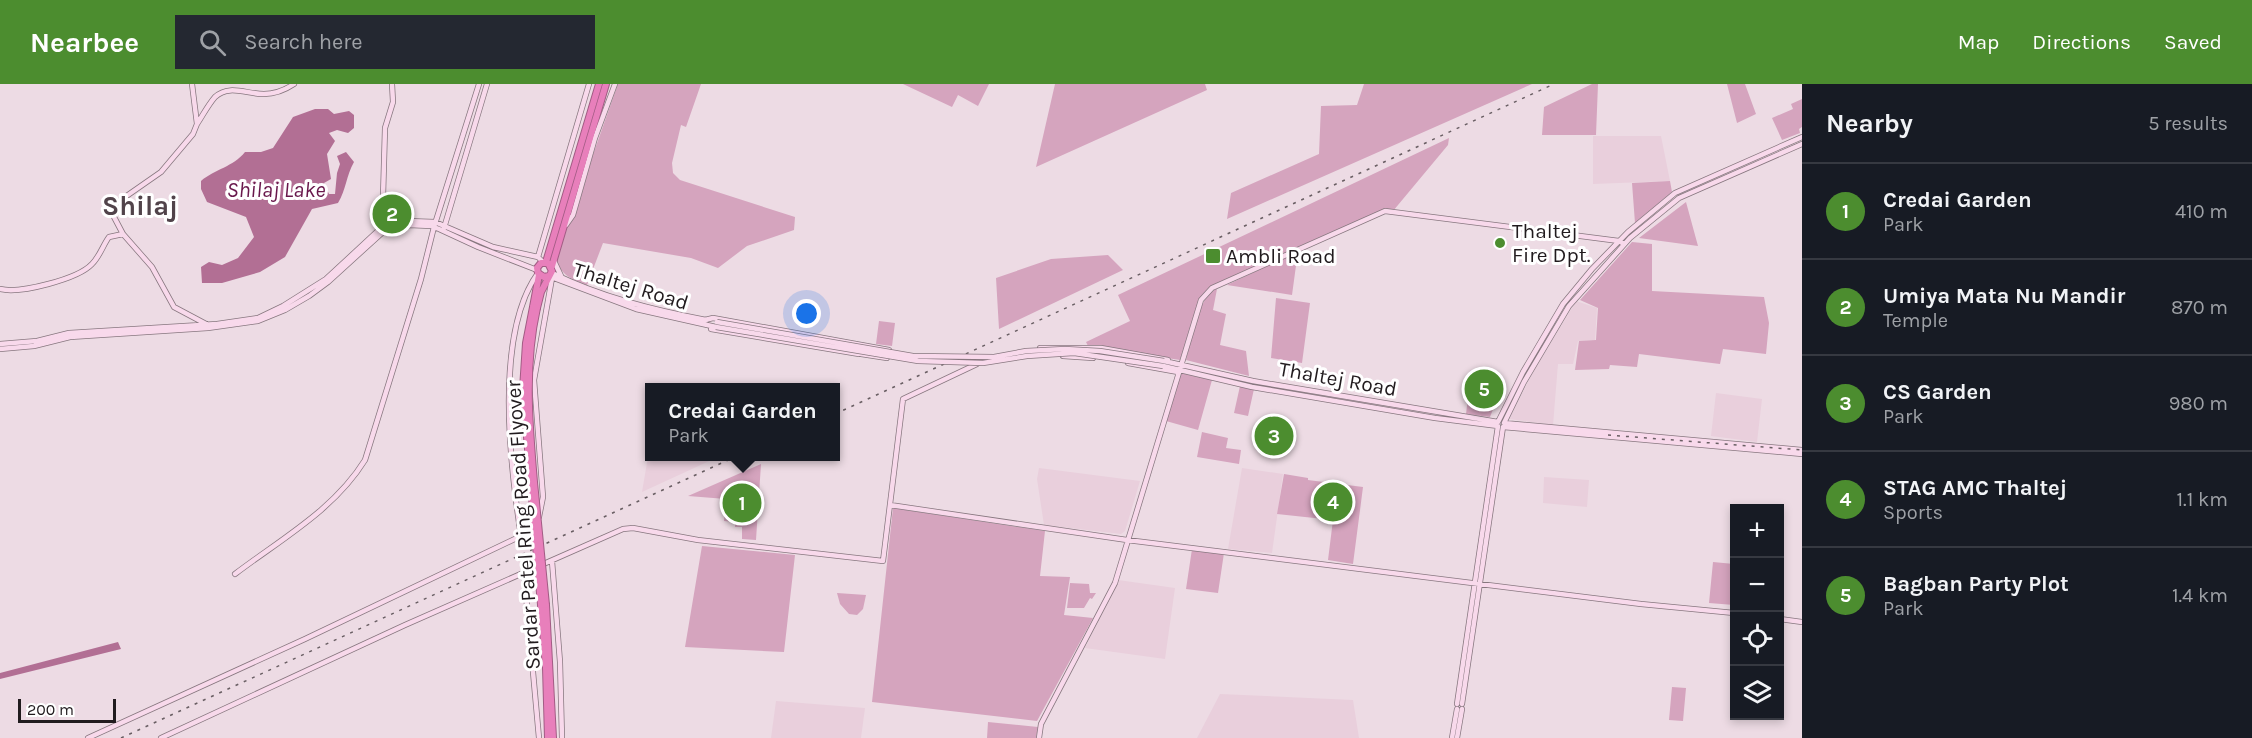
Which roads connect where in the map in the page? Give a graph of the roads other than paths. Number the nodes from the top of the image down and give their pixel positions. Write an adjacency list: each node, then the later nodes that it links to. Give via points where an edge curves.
1 (192, 84): 10 (street)
2 (294, 84): 10 (street, via 272,93 226,90 215,97)
3 (393, 84): 15 (street, via 393,102 385,128 383,197)
4 (479, 84): 13 (street)
5 (487, 84): 16 (street)
6 (590, 84): 20 (street)
7 (599, 84): 20 (highway)
8 (606, 84): 14 (highway)
9 (615, 84): 14 (street, via 573,216)
10 (197, 124): 17 (street, via 161,172 114,204 114,217)
11 (1802, 137): 18 (street, via 1675,193)
12 (1802, 144): 18 (street, via 1679,198)
13 (435, 224): 15 (street, via 408,221); 16 (street); 40 (street, via 365,460 353,480 330,504)
14 (562, 227): 19 (highway)
15 (387, 228): 26 (street, via 353,252 326,279 283,306 258,318)
16 (444, 229): 20 (street); 21 (street)
17 (123, 234): 23 (street, via 109,237 86,270 35,287); 26 (street, via 152,267 174,307)
18 (1621, 242): 32 (street, via 1380,212 1205,293); 33 (street, via 1569,306)
19 (553, 258): 20 (highway); 22 (street)
20 (547, 268): 21 (highway, via 544,277); 21 (highway, via 539,264); 22 (street); 24 (highway, Sardar Patel Ring Road Flyover); 25 (street, Thaltej Road, via 636,309); 36 (street, via 534,380 543,486 541,512 530,520)
21 (538, 273): 24 (highway, Sardar Patel Ring Road Flyover); 36 (street, via 522,304 512,353 509,415)
22 (562, 278): 25 (street, via 637,306)
23 (0, 289)
24 (535, 308): 49 (highway, Sardar Patel Ring Road Flyover, bridge, via 528,397 550,668)
25 (704, 322): 27 (street, via 712,318); 29 (street, via 730,333); 31 (street, bridge, via 918,362 983,363 1062,353)
26 (207, 326): 28 (street, via 69,337 34,346)
27 (861, 344): 29 (street); 29 (street, via 889,351 887,358)
28 (0, 346)
29 (861, 354)
30 (983, 362): 31 (street, via 990,356 1026,350 1083,347 1165,358); 32 (street, via 1068,356); 35 (street, via 903,399)
31 (1172, 365): 32 (street, Thaltej Road)
32 (1179, 369): 33 (street, Thaltej Road); 37 (street)
33 (1501, 424): 34 (street, Thaltej Road); 41 (street)
34 (1802, 452)
35 (890, 505): 37 (street); 38 (street, via 883,561 698,540 633,528 614,532)
36 (517, 509): 46 (street, via 521,536)
37 (1127, 540): 41 (street); 51 (street, via 1115,583 1041,724)
38 (552, 561): 39 (street); 50 (street)
39 (524, 573): 47 (street); 48 (street)
40 (235, 574)
41 (1479, 583): 42 (street); 45 (street)
42 (1730, 613)
43 (1784, 619): 44 (street)
44 (1802, 622)
45 (1460, 706): 52 (street); 53 (street)
46 (88, 738)
47 (161, 738)
48 (539, 738)
49 (550, 738)
50 (562, 738)
51 (1039, 738)
52 (1452, 738)
53 (1458, 738)

